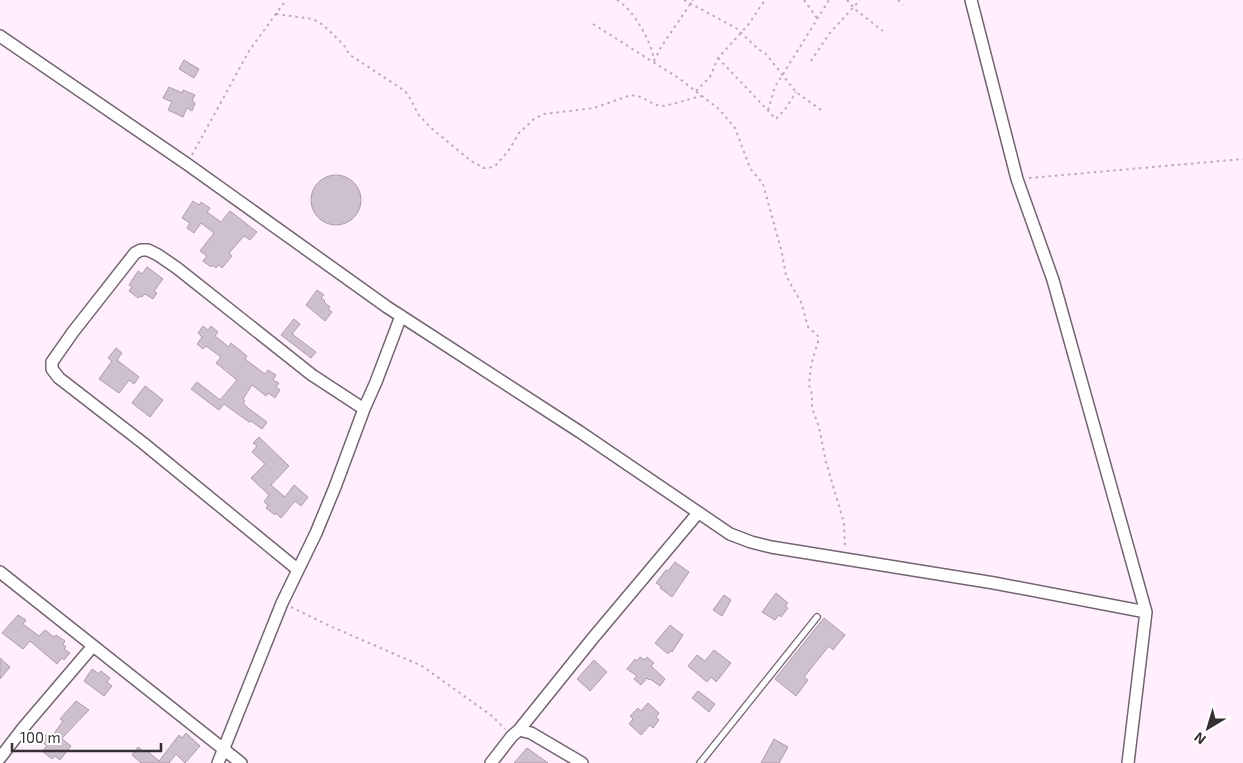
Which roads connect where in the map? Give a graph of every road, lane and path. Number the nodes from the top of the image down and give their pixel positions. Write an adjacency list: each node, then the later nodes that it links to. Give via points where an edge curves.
1 (286, 0): 14 (path)
2 (616, 0): 21 (path, via 639,25)
3 (684, 0): 11 (path)
4 (765, 0): 18 (path)
5 (804, 0): 15 (path)
6 (828, 0): 15 (path)
7 (847, 0): 13 (path)
8 (860, 0): 13 (path)
9 (898, 0): 12 (path)
10 (971, 0): 31 (street)
11 (692, 1): 18 (path); 21 (path)
12 (903, 5)
13 (854, 8): 17 (path); 22 (path, via 823,41)
14 (276, 14): 26 (path, via 313,19 323,25 344,44 350,55 405,91 430,127 484,168 496,165 519,133 544,114 594,108 631,95 665,106); 30 (path, via 250,51)
15 (818, 18): 23 (path)
16 (592, 24): 21 (path)
17 (883, 31)
18 (741, 34): 20 (path); 23 (path, via 766,54)
19 (0, 36): 30 (street)
20 (718, 58): 24 (path, via 710,77); 27 (path)
21 (654, 61): 24 (path)
22 (811, 61)
23 (782, 74): 25 (path); 27 (path)
24 (696, 91): 26 (path)
25 (796, 92): 27 (path, via 776,119); 28 (path)
26 (702, 96): 35 (path, via 735,128 750,168 763,184 786,276 801,302 808,326 818,336 809,385 812,408 844,523)
27 (768, 110)
28 (821, 110)
29 (1243, 159): 31 (path)
30 (187, 164): 32 (street)
31 (1017, 179): 39 (street, via 1053,280)
32 (401, 316): 33 (street); 34 (street)
33 (364, 409): 36 (street, via 316,533); 36 (street, via 312,375 177,268 148,250 135,253 52,362 52,369 59,378)
34 (698, 513): 35 (street, via 730,534 751,542); 42 (street)
35 (845, 560): 39 (street, via 994,583)
36 (298, 569): 38 (street)
37 (0, 572): 41 (street)
38 (282, 603): 42 (path, via 422,666); 43 (street)
39 (1146, 612): 50 (street)
40 (817, 617): 49 (lane)
41 (93, 646): 43 (street); 44 (street)
42 (515, 733): 47 (street); 48 (street, via 531,733)
43 (223, 751): 45 (street); 46 (street)
44 (0, 758)
45 (218, 763)
46 (241, 763)
47 (491, 763)
48 (582, 763)
49 (700, 763)
50 (1128, 763)

